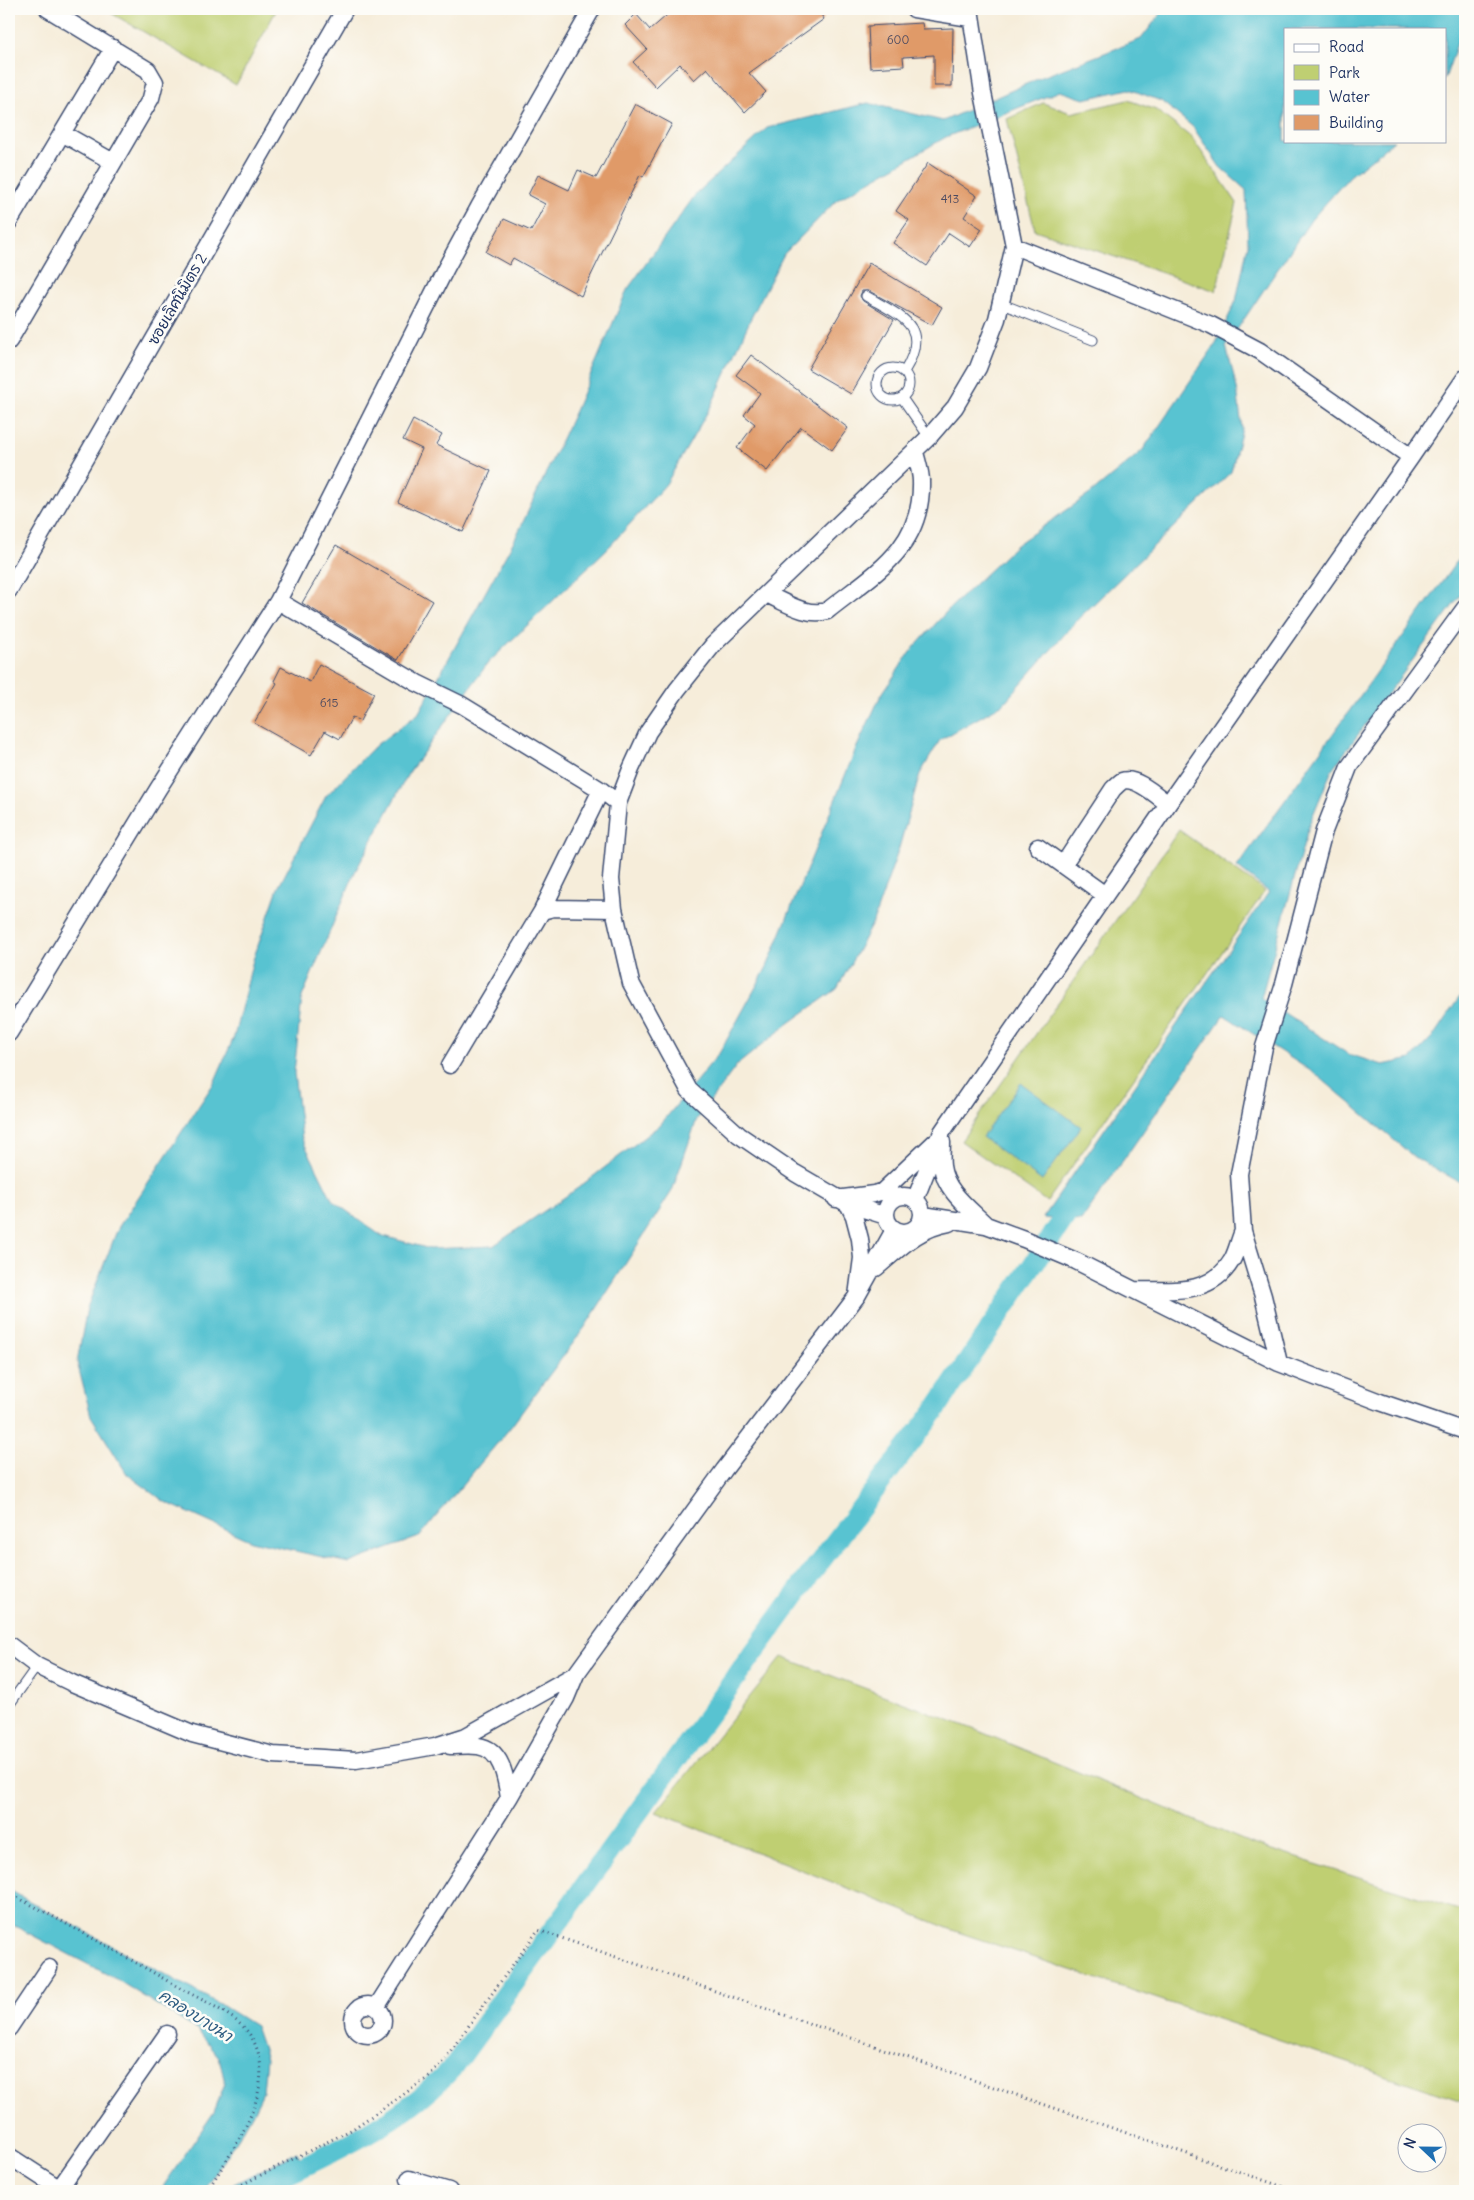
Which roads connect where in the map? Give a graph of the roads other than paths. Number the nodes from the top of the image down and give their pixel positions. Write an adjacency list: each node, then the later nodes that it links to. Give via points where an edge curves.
1 (48, 9): 6 (street)
2 (345, 9): 21 (street, ซอยเลิศนิมิตร 2)
3 (592, 9): 23 (street, via 460,242)
4 (914, 9): 5 (street)
5 (970, 13): 10 (street)
6 (113, 48): 7 (street); 8 (street, via 148,70 155,82 151,98)
7 (62, 132): 8 (street); 9 (street)
8 (113, 162): 14 (street)
9 (9, 222)
10 (1014, 246): 12 (street); 20 (street, via 1211,325 1260,351)
11 (866, 296): 15 (lane, via 910,325 916,338 916,348)
12 (1002, 304): 13 (lane); 18 (street, via 978,368 955,407)
13 (1093, 340)
14 (9, 341)
15 (904, 372): 17 (lane, via 910,388); 17 (lane, via 888,368 877,381 882,397 890,401)
16 (1465, 378): 20 (street)
17 (902, 398): 18 (lane)
18 (929, 437): 19 (street)
19 (915, 452): 22 (street); 22 (street, via 921,480 920,504 911,534 893,558 826,611 817,614)
20 (1412, 457): 27 (street)
21 (9, 590)
22 (766, 594): 26 (street, via 713,645 676,690 648,732)
23 (278, 601): 25 (street, via 462,705); 33 (street)
24 (1465, 608): 41 (street, via 1349,767 1324,831 1264,1047 1239,1174)
25 (601, 790): 26 (street); 32 (street)
26 (618, 803): 31 (street, via 611,879)
27 (1168, 804): 29 (street, via 1139,784 1129,780 1121,782 1113,789); 30 (street)
28 (1038, 847): 29 (street)
29 (1063, 865): 30 (street)
30 (1105, 895): 35 (street)
31 (614, 909): 32 (street, via 553,908); 37 (street, via 631,983 684,1082 697,1098 739,1135)
32 (542, 911): 34 (street)
33 (9, 1033)
34 (450, 1065)
35 (941, 1135): 36 (street); 37 (street, via 883,1191); 40 (street, via 942,1166 947,1183)
36 (916, 1200): 38 (street); 39 (street, via 907,1196 891,1201 887,1208)
37 (842, 1202): 39 (street); 44 (street, via 854,1216 860,1239 862,1258)
38 (923, 1215): 39 (street, via 917,1227 910,1232 902,1233); 40 (street)
39 (890, 1223): 42 (street)
40 (980, 1224): 42 (street, via 932,1226); 43 (street, via 1024,1239)
41 (1242, 1231): 43 (street, via 1232,1260 1215,1280 1191,1290); 45 (street)
42 (869, 1274): 44 (street)
43 (1130, 1290): 45 (street)
44 (857, 1296): 49 (street, via 724,1470)
45 (1280, 1363): 46 (street)
46 (1465, 1432)
47 (9, 1645): 48 (street)
48 (37, 1666): 50 (lane); 51 (street, via 192,1734 272,1755 356,1760)
49 (576, 1674): 51 (street, via 466,1736); 52 (street, via 566,1698)
50 (9, 1705)
51 (435, 1746): 52 (street, via 480,1746 494,1753 505,1772)
52 (509, 1798): 54 (street)
53 (49, 1968): 55 (street)
54 (377, 2006)
55 (9, 2028)
56 (167, 2034): 59 (street)
57 (9, 2156): 59 (street)
58 (409, 2179): 60 (street)
59 (61, 2190)
60 (449, 2191)

